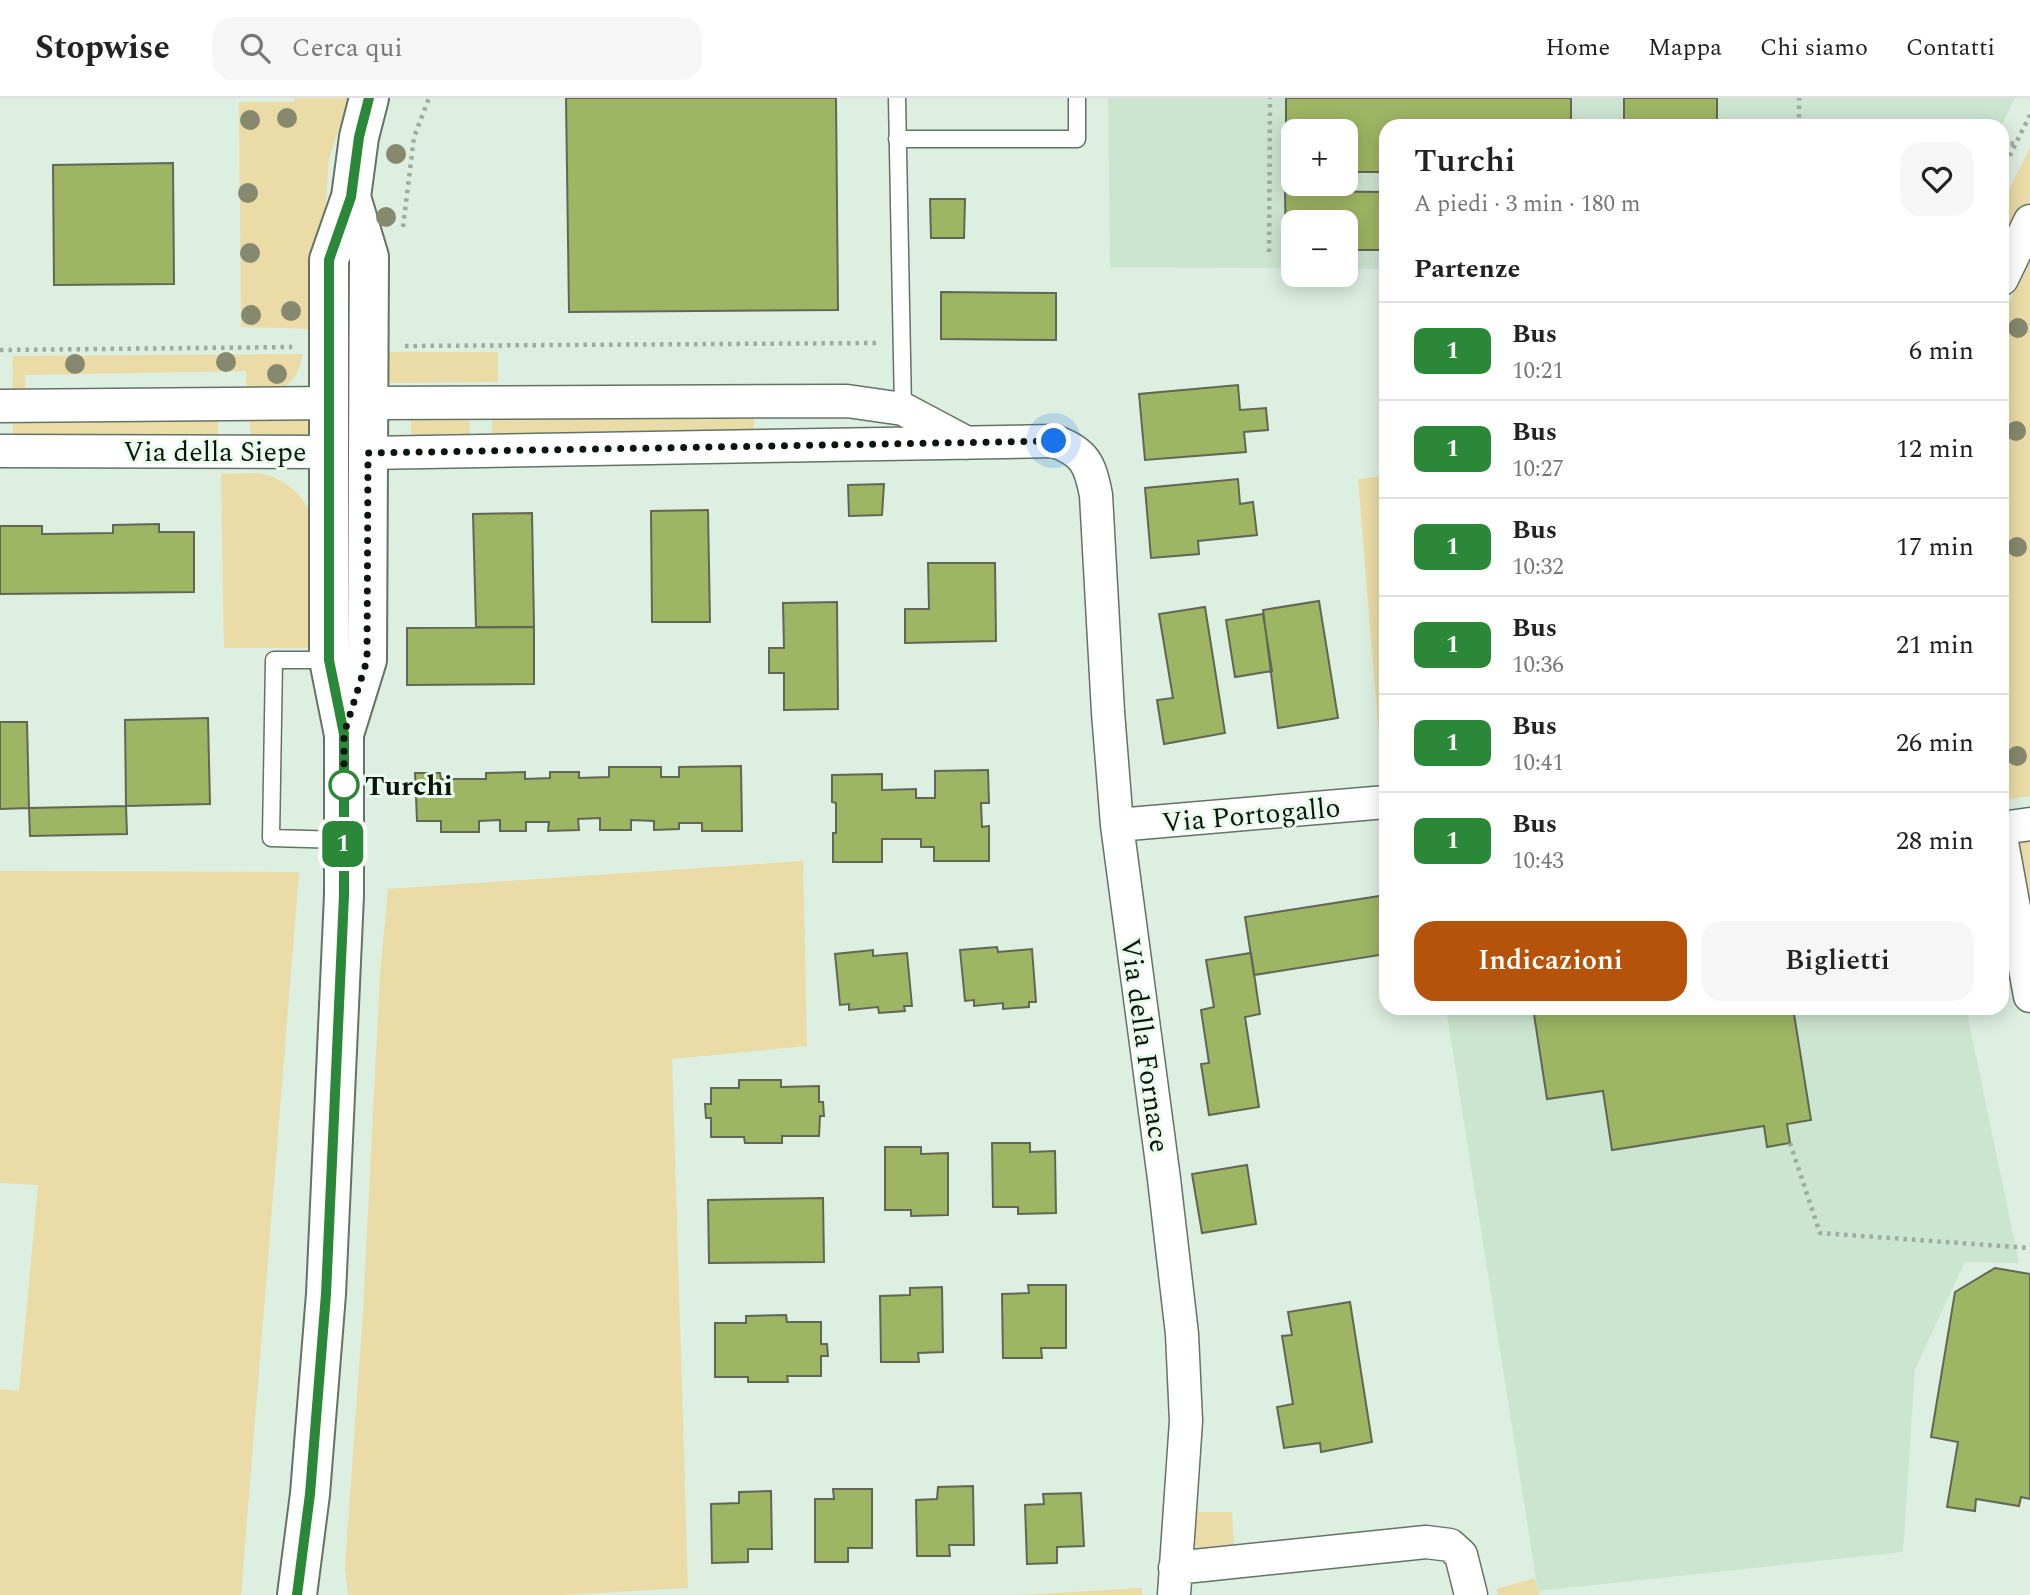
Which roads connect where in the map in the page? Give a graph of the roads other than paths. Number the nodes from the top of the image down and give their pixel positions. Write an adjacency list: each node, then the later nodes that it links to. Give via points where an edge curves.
1 (369, 98): 5 (street)
2 (897, 98): 4 (lane)
3 (1077, 98): 4 (lane, via 1077,139)
4 (897, 139): 13 (lane)
5 (351, 197): 10 (street, via 369,257); 11 (street, via 329,260)
6 (2030, 221): 7 (street)
7 (2009, 264)
8 (766, 401): 9 (street, Via della Siepe); 10 (street, Via della Siepe); 16 (street)
9 (847, 401): 13 (street, Via della Siepe); 15 (street)
10 (368, 403): 11 (street, Via della Siepe); 19 (street)
11 (329, 404): 12 (street, Via della Siepe); 18 (street)
12 (0, 406)
13 (903, 409): 14 (street, Via della Siepe)
14 (968, 444): 15 (street, Via della Siepe); 20 (street, Via della Siepe, via 1054,441 1070,447 1084,457)
15 (847, 446): 16 (street, Via della Siepe)
16 (766, 447): 19 (street, Via della Siepe)
17 (0, 450): 18 (street, Via della Siepe)
18 (329, 452): 19 (street, Via della Siepe); 21 (street)
19 (368, 453): 22 (street)
20 (1096, 495): 26 (street, Via della Fornace)
21 (329, 660): 22 (street); 23 (street); 28 (lane, via 274,660 271,838)
22 (367, 660): 23 (street)
23 (344, 734): 28 (street)
24 (1379, 803): 26 (street, Via Portogallo)
25 (2030, 824): 27 (street)
26 (1117, 825): 32 (street, Via della Fornace, via 1182,1334 1186,1421)
27 (2009, 827)
28 (343, 840): 31 (street, via 336,1105)
29 (2009, 880): 30 (street)
30 (2030, 996)
31 (310, 1494): 33 (street); 34 (street)
32 (1175, 1581): 35 (street, via 1426,1542 1450,1545 1461,1555)
33 (298, 1595)
34 (312, 1595)
35 (1471, 1595)

